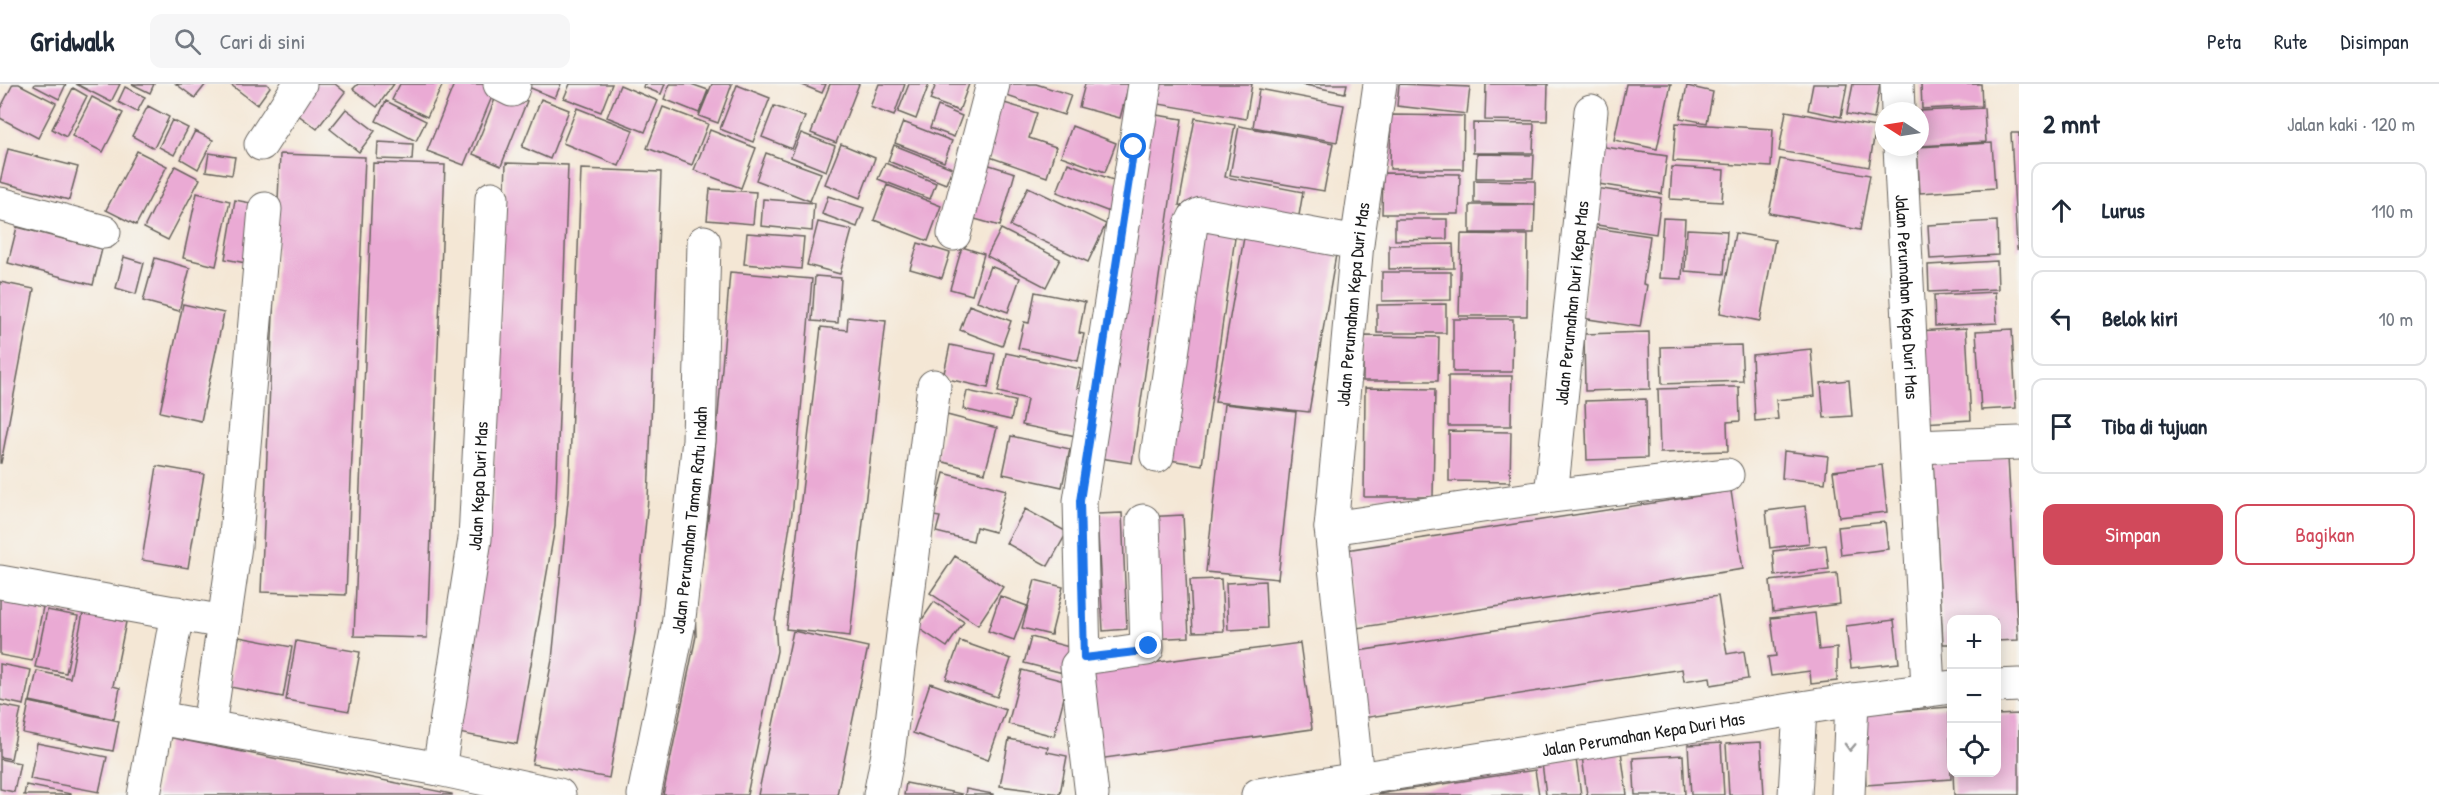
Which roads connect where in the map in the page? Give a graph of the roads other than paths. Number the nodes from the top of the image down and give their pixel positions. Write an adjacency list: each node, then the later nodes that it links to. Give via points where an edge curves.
1 (300, 84): 10 (street)
2 (500, 84): 3 (street, via 512,90)
3 (514, 84)
4 (993, 84): 16 (street)
5 (1145, 84): 30 (street, via 1080,501)
6 (1380, 84): 18 (street, Jalan Perumahan Kepa Duri Mas)
7 (1897, 84): 8 (street)
8 (1898, 102)
9 (1591, 111): 24 (street, Jalan Perumahan Duri Kepa Mas)
10 (261, 144)
11 (1900, 156): 21 (street, Jalan Perumahan Kepa Duri Mas)
12 (492, 198): 38 (street, Jalan Kepa Duri Mas, via 475,539)
13 (0, 204): 15 (street)
14 (265, 209): 29 (street, via 247,434)
15 (104, 232)
16 (954, 234)
17 (704, 242): 42 (street, Jalan Perumahan Taman Ratu Indah, via 698,452 678,627)
18 (1358, 243): 22 (street, via 1201,214 1195,217); 26 (street, Jalan Perumahan Kepa Duri Mas)
19 (934, 386): 43 (street)
20 (2019, 443): 21 (street)
21 (1916, 447): 33 (street, Jalan Perumahan Kepa Duri Mas)
22 (1157, 456)
23 (1727, 475): 24 (street)
24 (1551, 496): 26 (street)
25 (1143, 521): 30 (street, via 1148,650)
26 (1331, 528): 39 (street, Jalan Perumahan Kepa Duri Mas)
27 (0, 582): 28 (street)
28 (177, 613): 29 (street); 36 (street)
29 (224, 622): 37 (street)
30 (1084, 658): 44 (street, via 1076,670)
31 (2019, 685): 32 (street)
32 (2001, 686)
33 (1940, 688): 34 (street, Jalan Perumahan Kepa Duri Mas)
34 (1852, 700): 35 (street, Jalan Perumahan Kepa Duri Mas); 47 (street, one-way to 47)
35 (1800, 709): 39 (street, Jalan Perumahan Kepa Duri Mas); 46 (street)
36 (159, 718): 37 (street); 40 (street)
37 (209, 726): 38 (street)
38 (439, 769): 41 (street)
39 (1358, 778): 45 (street, Jalan Perumahan Kepa Duri Mas)
40 (144, 795)
41 (559, 795)
42 (644, 795)
43 (880, 795)
44 (1092, 795)
45 (1258, 795)
46 (1796, 795)
47 (1848, 795)

